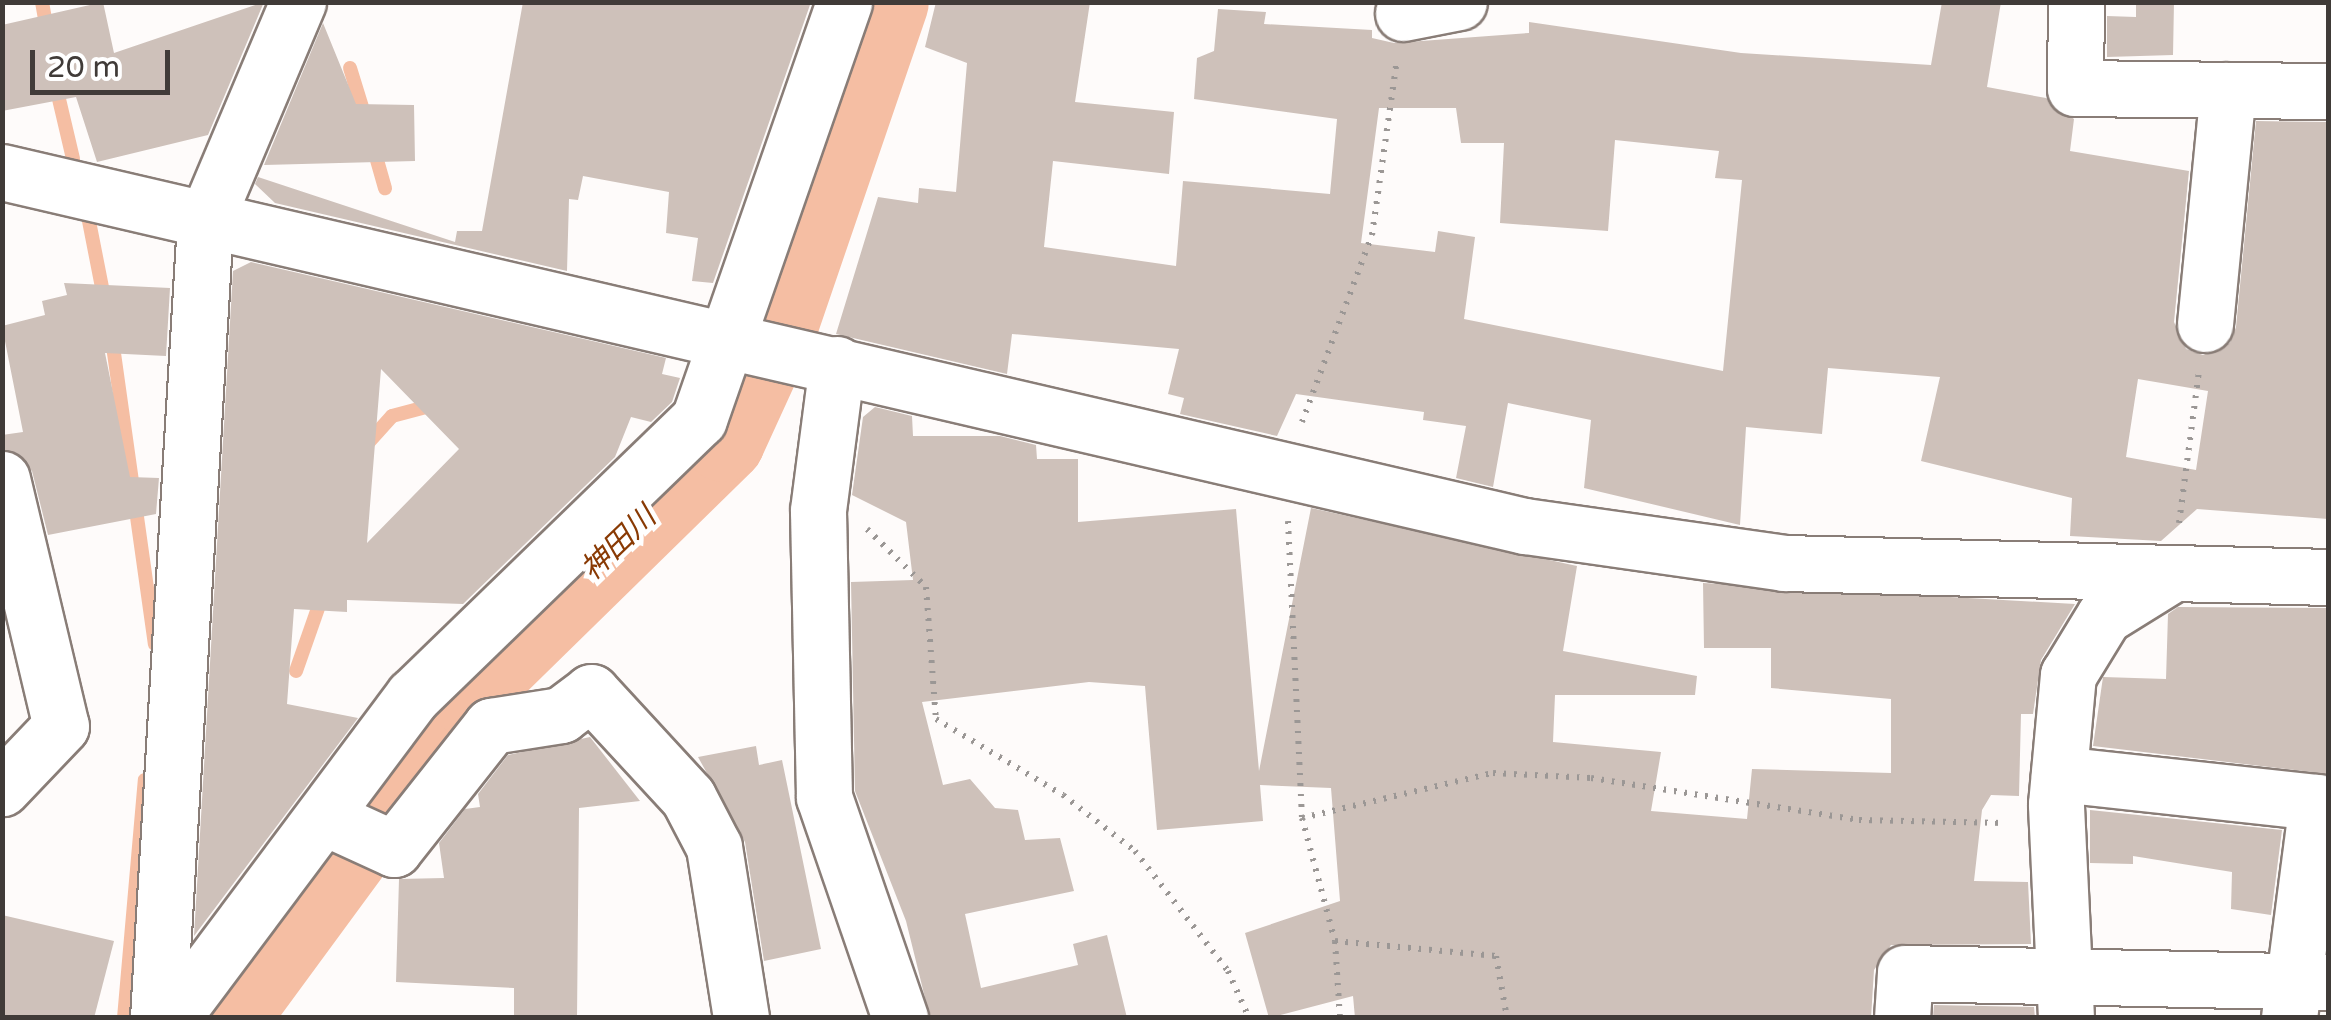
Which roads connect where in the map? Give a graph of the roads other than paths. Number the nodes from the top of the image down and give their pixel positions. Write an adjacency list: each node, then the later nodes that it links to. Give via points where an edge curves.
1 (298, 2): 9 (street)
2 (844, 2): 11 (street)
3 (1459, 2): 5 (street)
4 (2076, 2): 6 (street, via 2075,88)
5 (1403, 13)
6 (2228, 90): 7 (street); 10 (street)
7 (2328, 91)
8 (2, 172): 9 (street)
9 (204, 222): 11 (street); 21 (street)
10 (2205, 324)
11 (737, 340): 12 (street); 18 (street, via 699,419 662,464 413,696)
12 (823, 361): 14 (street, via 1525,526 1784,563); 24 (street, via 818,511 824,796)
13 (2, 479): 16 (street, via 60,726)
14 (2172, 574): 15 (street); 17 (street, via 2104,616 2068,675)
15 (2328, 577)
16 (2, 788)
17 (2058, 789): 19 (street, via 2317,802); 20 (street)
18 (330, 819): 22 (street); 23 (street, via 402,853 491,726 561,715 591,692 688,796 714,847)
19 (2304, 994): 20 (street)
20 (2066, 998): 25 (street, via 1904,973)
21 (158, 1018)
22 (172, 1018)
23 (741, 1018)
24 (900, 1018)
25 (1902, 1018)

